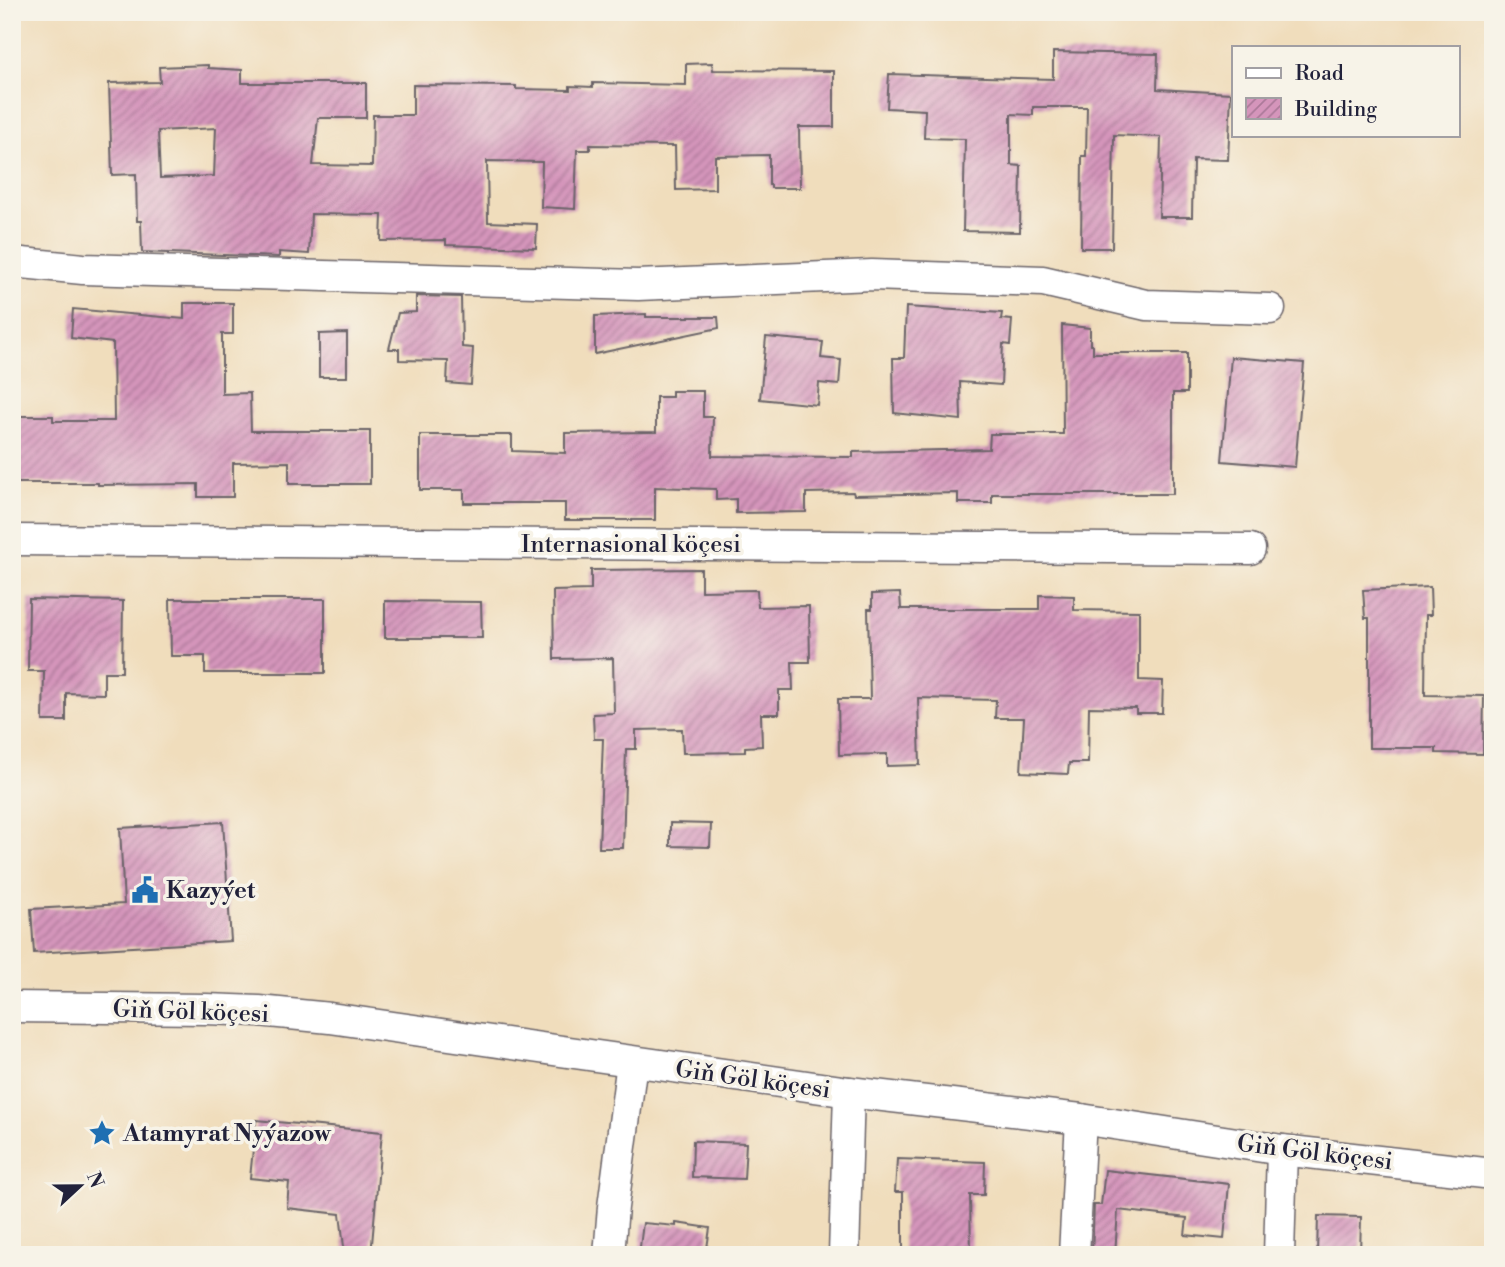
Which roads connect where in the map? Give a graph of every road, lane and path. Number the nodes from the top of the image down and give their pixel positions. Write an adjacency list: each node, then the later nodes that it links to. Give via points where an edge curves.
1 (12, 262): 2 (street, via 83,270 638,285 872,275 1030,280 1146,305)
2 (1270, 309)
3 (12, 540): 4 (street, Internasional köçesi)
4 (1250, 549)
5 (12, 1007): 6 (street, Giň Göl köçesi, via 259,1011)
6 (632, 1062): 7 (street, Giň Göl köçesi); 11 (street)
7 (849, 1092): 8 (street, Giň Göl köçesi); 12 (street)
8 (1082, 1119): 9 (street, Giň Göl köçesi); 13 (street)
9 (1282, 1150): 10 (street, Giň Göl köçesi); 14 (street)
10 (1493, 1174)
11 (608, 1255)
12 (844, 1255)
13 (1074, 1255)
14 (1279, 1255)

